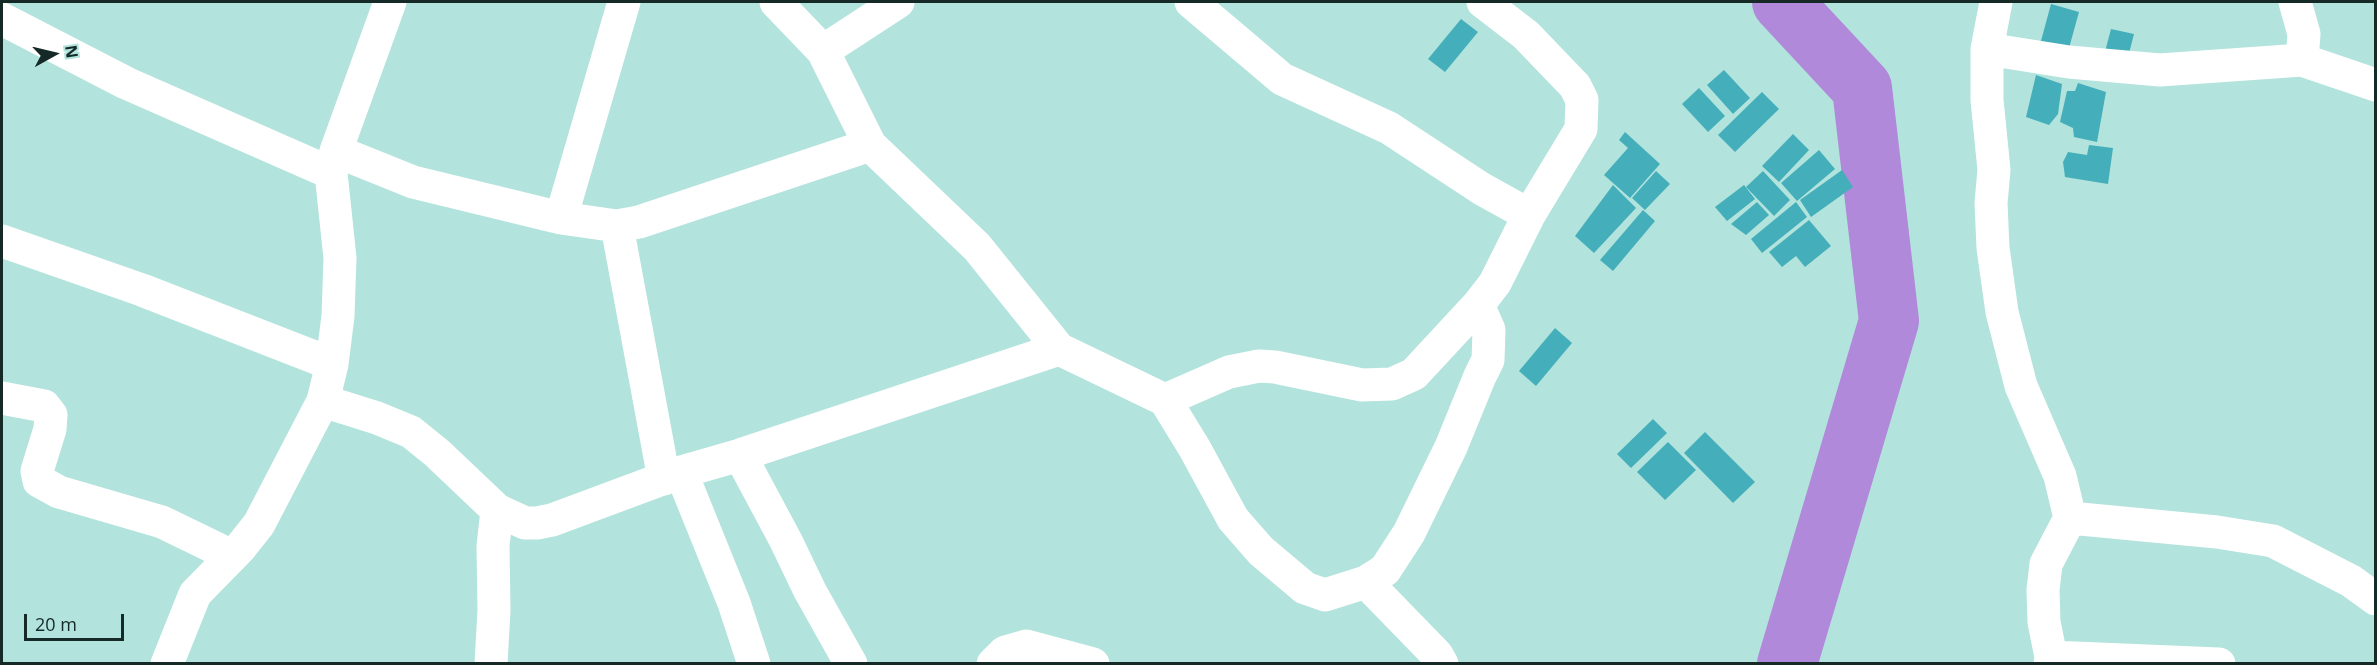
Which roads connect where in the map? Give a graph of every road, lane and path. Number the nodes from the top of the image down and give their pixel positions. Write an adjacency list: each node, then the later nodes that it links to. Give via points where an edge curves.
1 (390, 2): 15 (street)
2 (624, 2): 17 (street)
3 (776, 2): 11 (street)
4 (898, 2): 11 (street)
5 (1191, 2): 16 (street, via 1282,79 1389,128)
6 (1483, 2): 16 (street, via 1526,35 1575,86 1582,100 1581,129)
7 (1996, 2): 10 (street)
8 (2295, 2): 12 (street, via 2304,34)
9 (2, 19): 15 (street, via 126,83)
10 (1987, 49): 12 (street, via 2069,62 2160,70); 29 (street, via 1994,170 1993,248 2002,312 2021,386 2060,476)
11 (823, 51): 14 (street)
12 (2302, 60): 13 (street)
13 (2376, 85)
14 (870, 146): 18 (street); 21 (street, via 977,247)
15 (333, 162): 17 (street); 22 (street, via 340,258)
16 (1529, 215): 20 (street, via 1495,283)
17 (561, 218): 18 (street)
18 (617, 226): 27 (street)
19 (2, 241): 22 (street)
20 (1478, 305): 24 (street, via 1414,374 1392,384 1362,385 1259,366 1229,372); 31 (street, via 1489,330 1488,360 1410,533 1385,570)
21 (1059, 349): 24 (street); 26 (street)
22 (332, 364): 25 (street)
23 (2, 398): 30 (street, via 44,406 51,415 36,471 39,481 58,492 162,522)
24 (1165, 400): 31 (street, via 1233,519 1261,551 1305,588 1325,595)
25 (323, 401): 28 (street, via 411,432); 30 (street, via 259,524)
26 (740, 455): 27 (street); 37 (street)
27 (673, 475): 28 (street, via 537,523 525,523); 36 (street, via 734,603)
28 (497, 510): 35 (street)
29 (2070, 518): 32 (street, via 2273,541 2351,581); 33 (street, via 2046,564 2044,622)
30 (232, 555): 34 (street, via 195,594)
31 (1366, 582): 40 (street)
32 (2376, 599)
33 (2051, 660): 41 (street)
34 (167, 663)
35 (491, 663)
36 (754, 663)
37 (851, 663)
38 (993, 663): 39 (street, via 1005,652 1026,646)
39 (1093, 663)
40 (1442, 663)
41 (2219, 663)

